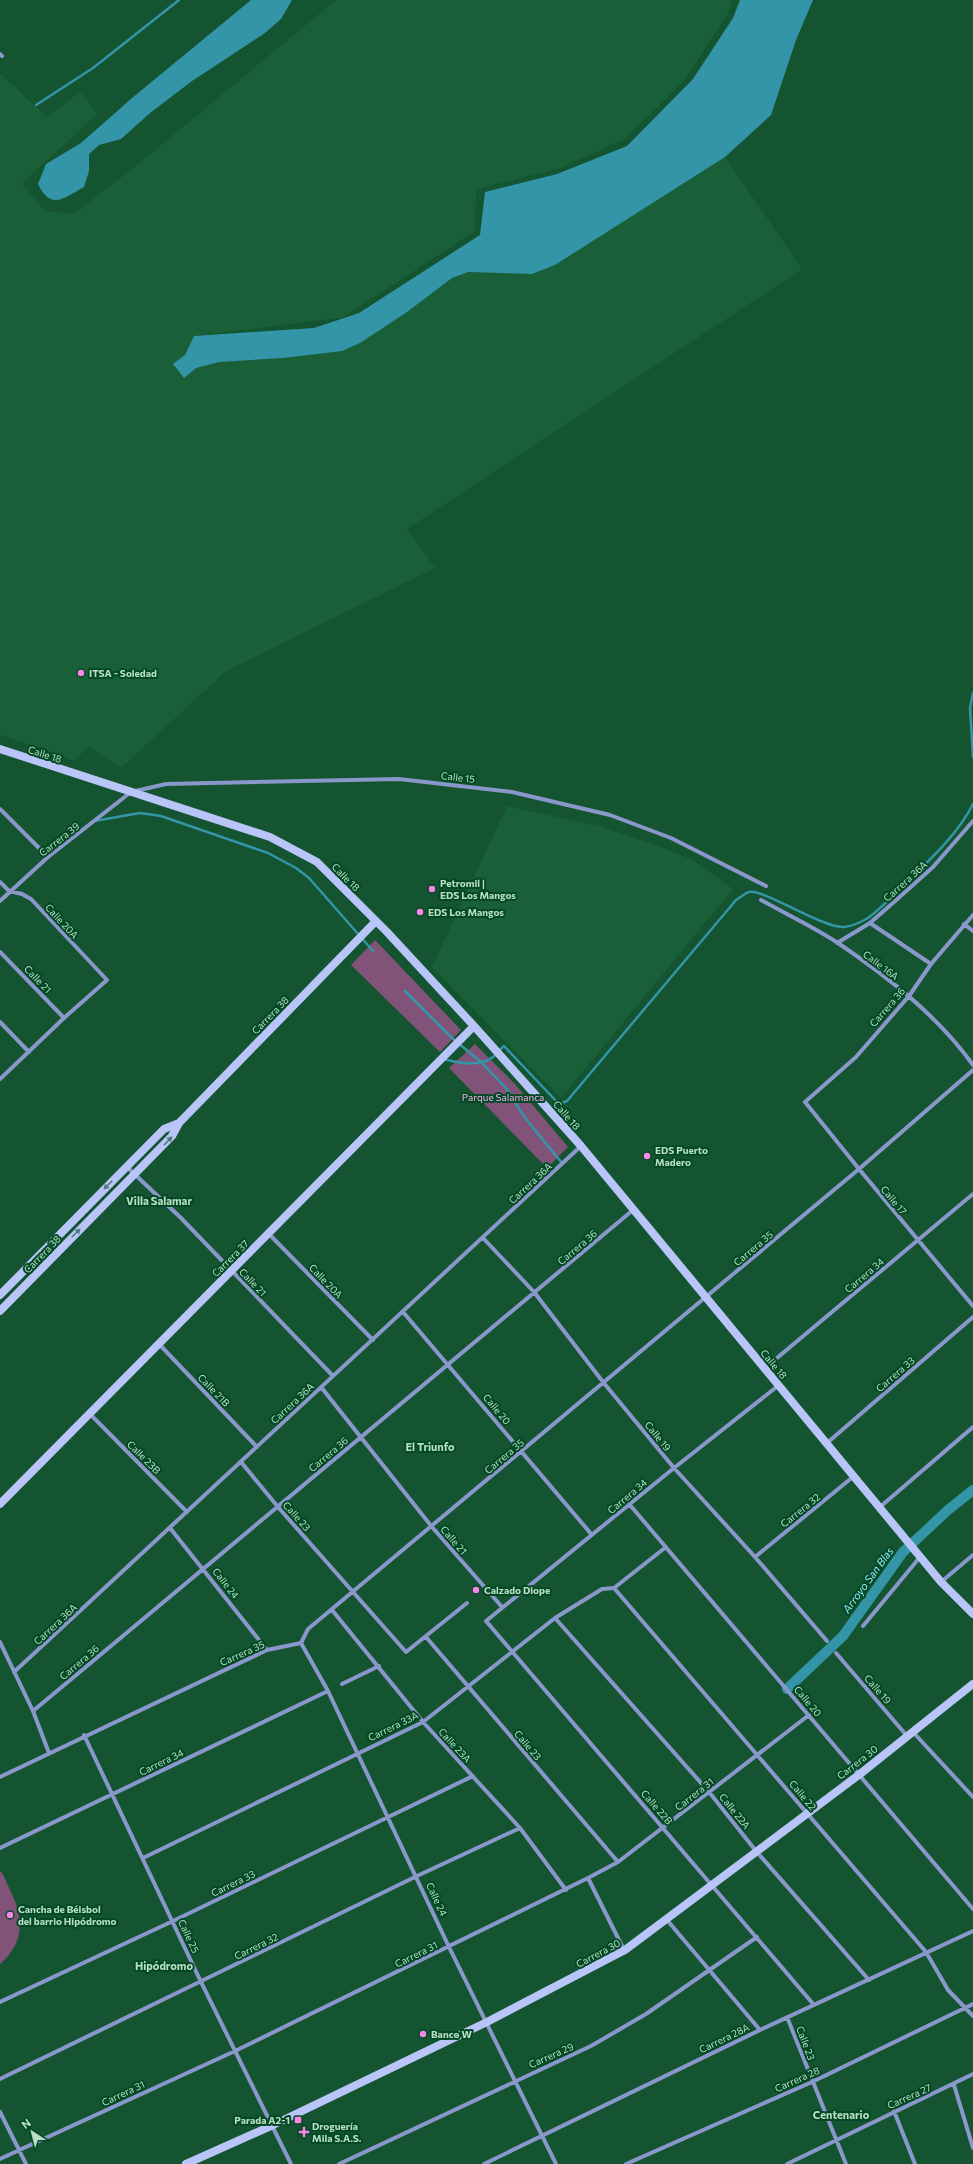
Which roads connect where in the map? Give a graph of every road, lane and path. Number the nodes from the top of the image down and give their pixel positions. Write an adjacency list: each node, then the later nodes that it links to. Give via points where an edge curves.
1 (0, 750): 2 (street, Calle 18)
2 (131, 792): 5 (street, Carrera 39); 7 (street, Calle 15, via 166,784 399,779 512,792 610,815 664,835); 12 (street, Calle 18, via 270,837 295,850 316,862)
3 (0, 809): 5 (street)
4 (973, 821): 13 (street, Carrera 36A, via 933,867)
5 (48, 857): 8 (street, Carrera 39)
6 (0, 882): 8 (street, Calle 20A)
7 (766, 886)
8 (9, 891): 10 (street, Carrera 39); 20 (street, Calle 20A, via 31,899 107,980)
9 (761, 900): 16 (street, Calle 16A)
10 (0, 901)
11 (973, 916): 14 (street, Carrera 36)
12 (376, 921): 22 (street, Calle 18); 28 (street, Carrera 38)
13 (870, 923): 16 (street, Carrera 36A); 18 (street)
14 (964, 924): 15 (street); 18 (street, Carrera 36)
15 (973, 931)
16 (837, 942): 19 (street, Calle 16A)
17 (0, 952): 20 (street, Calle 21)
18 (931, 964): 19 (street, Carrera 36)
19 (909, 996): 24 (street, Calle 16A, via 938,1022); 27 (street, Carrera 36, via 856,1057)
20 (64, 1018): 23 (street)
21 (0, 1022): 23 (street)
22 (474, 1026): 29 (street, Calle 18); 35 (street, Carrera 37)
23 (29, 1052): 26 (street)
24 (973, 1065)
25 (973, 1070): 31 (street, Carrera 35)
26 (0, 1079)
27 (805, 1102): 31 (street, Calle 17)
28 (179, 1123): 30 (street, Carrera 38, via 164,1129); 32 (street, Carrera 38, one-way to 28, via 172,1136)
29 (581, 1146): 34 (street, Calle 18); 36 (street, Carrera 36A)
30 (127, 1167): 32 (street, Calle 21); 40 (street, Carrera 38, one-way to 40)
31 (858, 1170): 37 (street, Calle 17); 41 (street, Carrera 35)
32 (135, 1174): 38 (street, Calle 21); 43 (street, Carrera 38, one-way to 32)
33 (973, 1194): 37 (street, Carrera 34)
34 (633, 1210): 39 (street, Carrera 36); 41 (street, Calle 18)
35 (268, 1233): 38 (street, Carrera 37); 46 (street, Calle 20A)
36 (481, 1239): 39 (street, Calle 19, via 484,1239); 44 (street, Carrera 36A)
37 (918, 1241): 42 (street, Calle 17); 49 (street, Carrera 34)
38 (231, 1271): 47 (street, Carrera 37); 50 (street, Calle 21)
39 (534, 1292): 48 (street, Carrera 36); 51 (street, Calle 19)
40 (0, 1295)
41 (706, 1297): 49 (street, Calle 18); 51 (street, Carrera 35)
42 (973, 1306)
43 (0, 1311)
44 (403, 1312): 46 (street, Carrera 36A); 48 (street, Calle 20)
45 (973, 1317): 57 (street, Carrera 33)
46 (373, 1340): 50 (street, Carrera 36A)
47 (159, 1344): 54 (street, Carrera 37); 58 (street, Calle 21B)
48 (449, 1364): 56 (street, Carrera 36); 59 (street, Calle 20)
49 (765, 1368): 52 (street, Calle 18)
50 (333, 1376): 53 (street, Carrera 36A)
51 (603, 1382): 59 (street, Carrera 35); 61 (street, Calle 19)
52 (779, 1385): 57 (street, Calle 18); 61 (street, Carrera 34)
53 (321, 1388): 56 (street, Calle 21); 58 (street, Carrera 36A)
54 (89, 1414): 63 (street, Carrera 37); 67 (street, Calle 23B)
55 (973, 1426): 66 (street)
56 (361, 1437): 65 (street, Carrera 36); 68 (street, Calle 21)
57 (827, 1443): 62 (street, Calle 18)
58 (257, 1447): 60 (street, Carrera 36A)
59 (522, 1451): 68 (street, Carrera 35); 70 (street, Calle 20)
60 (241, 1462): 65 (street, Calle 23); 67 (street, Carrera 36A)
61 (674, 1468): 64 (street, Carrera 34); 74 (street, Calle 19)
62 (854, 1476): 66 (street, Calle 18); 74 (street, Carrera 32)
63 (0, 1504)
64 (630, 1505): 70 (street, Carrera 34); 71 (street, Calle 20)
65 (278, 1507): 75 (street, Carrera 36); 78 (street, Calle 23)
66 (880, 1507): 72 (street, Calle 18)
67 (187, 1512): 69 (street, Carrera 36A)
68 (432, 1527): 78 (street, Carrera 35); 80 (street, Calle 21)
69 (170, 1528): 75 (street, Calle 24); 94 (street, Carrera 36A)
70 (592, 1535): 80 (street, Carrera 34)
71 (666, 1547): 77 (street, Carrera 33A); 100 (street, Calle 20)
72 (918, 1554): 76 (street, Calle 18); 85 (street)
73 (973, 1555): 76 (street)
74 (755, 1557): 87 (street, Calle 19)
75 (204, 1568): 90 (street, Calle 24); 99 (street, Carrera 36)
76 (941, 1582): 82 (street, Calle 18)
77 (614, 1588): 83 (street, Carrera 33A, via 602,1589); 106 (street, Calle 22)
78 (353, 1591): 81 (street, Carrera 35); 86 (street, Calle 23, via 406,1652)
79 (467, 1603): 86 (street, Calle 23)
80 (502, 1607): 84 (street, Carrera 34)
81 (332, 1610): 89 (street, Carrera 35, via 308,1629); 93 (street, Calle 23A)
82 (973, 1614)
83 (555, 1618): 91 (street, Carrera 33A); 110 (street, Calle 22A)
84 (486, 1621): 91 (street, Calle 22B)
85 (863, 1626)
86 (426, 1637): 97 (street, Calle 23)
87 (828, 1641)
88 (0, 1642): 94 (street)
89 (300, 1643): 90 (street, Carrera 35); 98 (street, Calle 24)
90 (267, 1650): 103 (street, Carrera 35)
91 (512, 1650): 97 (street, Carrera 33A); 115 (street, Calle 22B)
92 (836, 1653): 102 (street, Calle 19)
93 (379, 1666): 95 (street); 101 (street, Calle 23A)
94 (14, 1672): 99 (street)
95 (342, 1684)
96 (973, 1684): 102 (street, Carrera 30)
97 (468, 1687): 101 (street, Carrera 33A); 120 (street, Calle 23)
98 (328, 1691): 104 (street, Calle 24); 111 (street, Carrera 34)
99 (33, 1711): 105 (street)
100 (809, 1715): 106 (street, Carrera 31); 107 (street, Calle 20)
101 (423, 1722): 104 (street, Carrera 33A); 109 (street, Calle 23A)
102 (910, 1734): 107 (street, Carrera 30); 112 (street, Calle 19)
103 (84, 1735): 105 (street, Carrera 35); 111 (street, Calle 25)
104 (358, 1752): 114 (street, Calle 24); 119 (street, Carrera 33A)
105 (49, 1753): 108 (street, Carrera 35)
106 (758, 1754): 110 (street, Carrera 31); 113 (street, Calle 22)
107 (860, 1774): 113 (street, Carrera 30); 125 (street, Calle 20)
108 (0, 1776)
109 (473, 1776): 114 (street, Carrera 33); 116 (street, Calle 23A)
110 (709, 1792): 115 (street, Carrera 31); 118 (street, Calle 22A)
111 (113, 1794): 117 (street, Carrera 34); 119 (street, Calle 25)
112 (973, 1797)
113 (807, 1812): 118 (street, Carrera 30); 132 (street, Calle 22)
114 (389, 1817): 121 (street, Calle 24); 127 (street, Carrera 33)
115 (664, 1827): 120 (street, Carrera 31); 123 (street, Calle 22B)
116 (520, 1828): 121 (street, Carrera 32); 124 (street, Calle 23A)
117 (0, 1848)
118 (756, 1851): 123 (street, Carrera 30); 134 (street, Calle 22A)
119 (143, 1858): 127 (street, Calle 25)
120 (618, 1862): 122 (street, Carrera 31)
121 (417, 1876): 130 (street, Calle 24); 135 (street, Carrera 32)
122 (588, 1878): 124 (street, Carrera 31); 131 (street)
123 (712, 1885): 126 (street, Carrera 30); 129 (street, Calle 22B)
124 (566, 1890): 130 (street, Carrera 31)
125 (973, 1909)
126 (667, 1920): 131 (street, Carrera 30); 133 (street)
127 (173, 1921): 135 (street, Calle 25); 136 (street, Carrera 33)
128 (973, 1931): 132 (street, Carrera 28A)
129 (757, 1938): 133 (street, Carrera 29); 138 (street, Calle 22B)
130 (449, 1947): 142 (street, Calle 24); 144 (street, Carrera 31)
131 (625, 1950): 142 (street, Carrera 30)
132 (926, 1952): 134 (street, Carrera 28A); 139 (street, Calle 22, via 948,1990)
133 (710, 1970): 143 (street); 147 (street, Carrera 29, via 646,2014 591,2046)
134 (870, 1980): 138 (street, Carrera 28A)
135 (201, 1982): 144 (street, Calle 25); 146 (street, Carrera 32)
136 (0, 2002)
137 (973, 2004): 139 (street, Carrera 28)
138 (814, 2005): 141 (street, Carrera 28A)
139 (965, 2008): 140 (street, Calle 22); 148 (street, Carrera 28)
140 (973, 2016)
141 (787, 2017): 143 (street, Carrera 28A); 148 (street, Calle 23)
142 (487, 2022): 147 (street, Calle 24); 152 (street, Carrera 30)
143 (760, 2030): 153 (street, Carrera 28A)
144 (235, 2051): 152 (street, Calle 25); 156 (street, Carrera 31)
145 (973, 2074): 149 (street, Carrera 27)
146 (0, 2079)
147 (514, 2080): 153 (street, Calle 24); 161 (street, Carrera 29)
148 (812, 2082): 154 (street, Calle 23); 164 (street, Carrera 28)
149 (954, 2084): 150 (street, Carrera 27); 155 (street)
150 (894, 2111): 154 (street, Carrera 27); 167 (street)
151 (0, 2112): 156 (street)
152 (273, 2125): 159 (street, Carrera 30); 160 (street, Calle 25)
153 (543, 2136): 162 (street, Carrera 28A); 163 (street, Calle 24)
154 (836, 2140): 165 (street, Carrera 27); 166 (street, Calle 23)
155 (973, 2148)
156 (19, 2150): 157 (street, Carrera 31); 158 (street)
157 (0, 2159)
158 (26, 2164)
159 (186, 2164)
160 (291, 2164)
161 (339, 2164)
162 (484, 2164)
163 (556, 2164)
164 (626, 2164)
165 (787, 2164)
166 (846, 2164)
167 (915, 2164)

